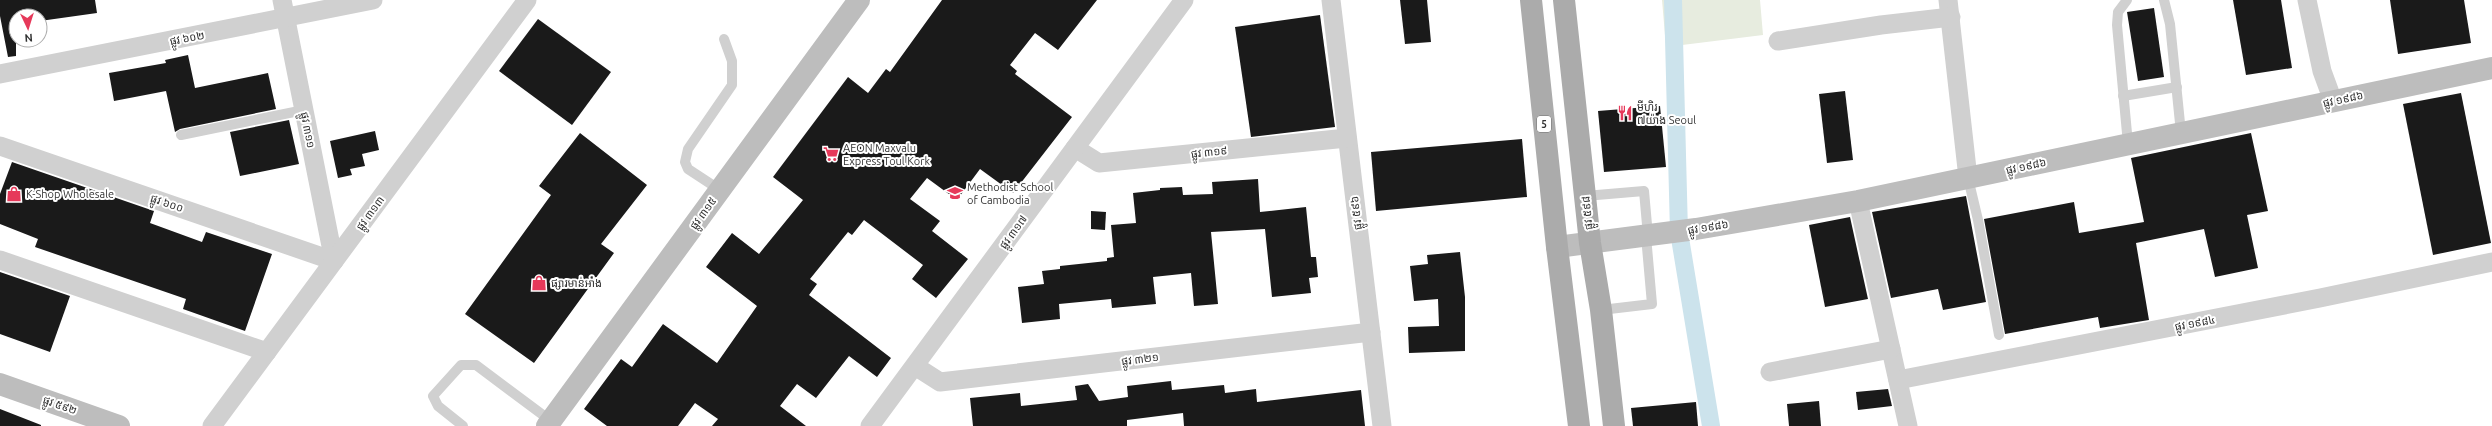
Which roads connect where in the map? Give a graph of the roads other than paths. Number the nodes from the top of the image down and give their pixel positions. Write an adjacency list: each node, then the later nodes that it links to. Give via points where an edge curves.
1 (282, 0): 13 (street, ផ្លូវ ៣១១)
2 (373, 0): 13 (street, ផ្លូវ ៦០២)
3 (527, 0): 38 (street, ផ្លូវ ៣១៣)
4 (859, 0): 31 (main road, ផ្លូវ ៣១៥)
5 (1184, 0): 29 (street, ផ្លូវ ៣១៧)
6 (1331, 0): 26 (street, ផ្លូវ ៥៩៦)
7 (1532, 0): 17 (main road, 5)
8 (1564, 0): 16 (main road, ផ្លូវ ៥៩៨)
9 (2127, 0): 21 (lane, via 2118,12 2117,25)
10 (2164, 0): 20 (lane, via 2168,10)
11 (2307, 0): 22 (street, via 2322,71)
12 (1950, 9): 15 (street, via 1881,25); 30 (street)
13 (285, 19): 19 (street, ផ្លូវ ៦០២); 23 (street, ផ្លូវ ៣១១)
14 (724, 38): 31 (lane, via 732,61 732,85 688,149 685,162 688,169)
15 (1778, 42)
16 (1570, 57): 17 (main road); 32 (main road, ផ្លូវ ៥៩៨)
17 (1538, 59): 36 (main road, 5)
18 (2492, 68): 22 (main road, ផ្លូវ ១៩៨៦)
19 (0, 74)
20 (2177, 87): 21 (lane); 24 (lane)
21 (2124, 96): 27 (lane)
22 (2332, 101): 24 (main road, ផ្លូវ ១៩៨៦)
23 (304, 110): 25 (lane); 38 (street, ផ្លូវ ៣១១)
24 (2181, 133): 27 (main road, ផ្លូវ ១៩៨៦)
25 (181, 135)
26 (1347, 138): 29 (street, ផ្លូវ ៣១៩, via 1099,163); 41 (street, ផ្លូវ ៥៩៦)
27 (2128, 144): 30 (main road, ផ្លូវ ១៩៨៦)
28 (0, 146): 38 (street, ផ្លូវ ៦០០)
29 (1075, 148): 45 (street, ផ្លូវ ៣១៧)
30 (1968, 178): 33 (main road, ផ្លូវ ១៩៨៦); 42 (lane)
31 (720, 190): 49 (main road, ផ្លូវ ៣១៥)
32 (1586, 196): 34 (lane, via 1644,191); 35 (main road, ផ្លូវ ៥៩៨)
33 (1858, 201): 34 (main road, ផ្លូវ ១៩៨៦); 43 (street)
34 (1652, 235): 35 (main road, ផ្លូវ ១៩៨៦); 40 (lane, via 1652,304)
35 (1590, 243): 36 (main road, ផ្លូវ ១៩៨៦); 40 (main road, ផ្លូវ ៥៩៨)
36 (1557, 248): 55 (main road, 5)
37 (0, 260): 44 (street)
38 (334, 261): 44 (street, ផ្លូវ ៣១៣)
39 (2492, 262): 47 (street, ផ្លូវ ១៩៨៤)
40 (1601, 310): 56 (main road, ផ្លូវ ៥៩៨)
41 (1370, 332): 45 (street, ផ្លូវ ៣២១, via 940,382); 54 (street, ផ្លូវ ៥៩៦)
42 (1999, 335)
43 (1891, 349): 46 (street); 47 (street)
44 (267, 352): 51 (street, ផ្លូវ ៣១៣)
45 (915, 366): 53 (street, ផ្លូវ ៣១៧)
46 (1770, 372)
47 (1898, 380): 57 (street)
48 (0, 384): 50 (main road, ផ្លូវ ៥៩២)
49 (549, 423): 52 (lane, via 476,365 468,363 461,365 433,396 438,406)
50 (119, 426)
51 (212, 426)
52 (463, 426)
53 (870, 426)
54 (1382, 426)
55 (1579, 426)
56 (1614, 426)
57 (1908, 426)

